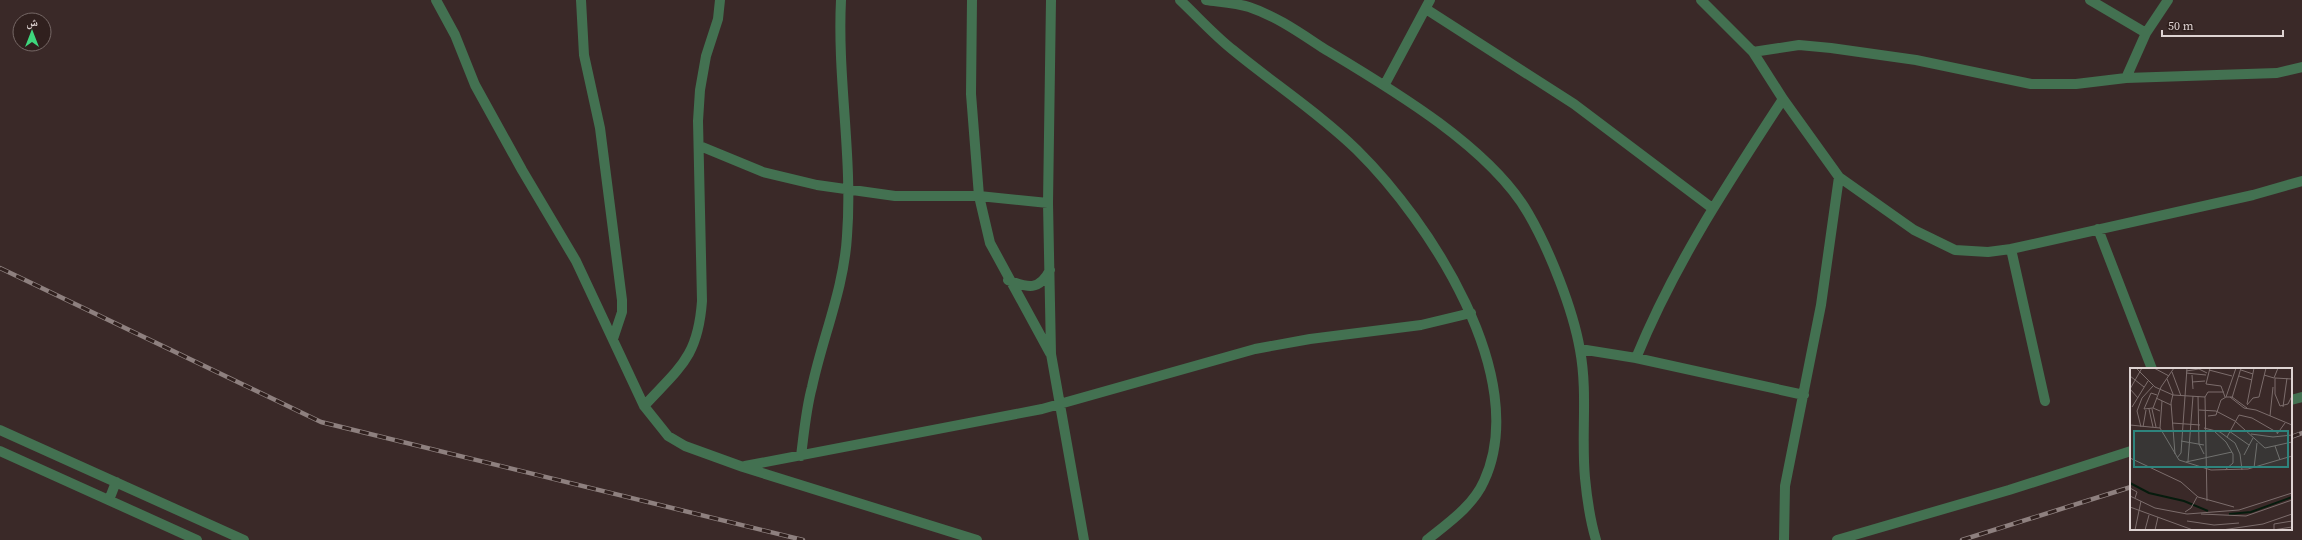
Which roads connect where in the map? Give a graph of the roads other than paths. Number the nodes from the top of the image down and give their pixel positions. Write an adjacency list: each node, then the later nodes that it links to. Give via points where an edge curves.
1 (436, 0): 31 (street, via 455,34 475,84 522,170 562,235)
2 (580, 0): 31 (street, via 584,55 600,128 622,300 622,312)
3 (720, 0): 19 (street, via 718,19 706,56 700,90)
4 (841, 0): 22 (street, via 840,32)
5 (972, 0): 23 (street, via 971,94)
6 (1051, 0): 24 (street)
7 (1180, 0): 30 (street, via 1231,49 1339,135 1371,164 1404,203 1443,260)
8 (1206, 0): 17 (street, via 1249,7 1279,21)
9 (1701, 0): 14 (street)
10 (2090, 0): 13 (street)
11 (2168, 0): 13 (street)
12 (1428, 4): 17 (street); 25 (street, via 1574,104)
13 (2146, 33): 16 (street)
14 (1753, 52): 16 (street, via 1799,45 1831,48 1916,60 2030,84 2076,84); 18 (street)
15 (2302, 67): 16 (street, via 2277,73)
16 (2126, 78)
17 (1384, 84): 32 (street, via 1436,120 1480,157 1528,212 1556,273)
18 (1783, 99): 20 (street); 25 (street)
19 (700, 146): 22 (street, via 763,172); 41 (street, via 700,327 692,351)
20 (1839, 177): 27 (street, via 1914,230 1955,250 1988,252); 36 (street, via 1821,305)
21 (2302, 181): 26 (street, via 2253,195)
22 (848, 190): 23 (street, via 895,196); 45 (street, via 847,237 842,277 812,387)
23 (979, 196): 24 (street); 29 (street, via 990,243)
24 (1048, 203): 28 (street)
25 (1712, 208): 34 (street, via 1668,284)
26 (2098, 229): 27 (street); 35 (street)
27 (2011, 249): 39 (street)
28 (1050, 269): 29 (street, via 1045,279 1035,286 1020,285); 33 (street)
29 (1008, 280): 33 (street)
30 (1471, 313): 40 (street, via 1421,325 1310,339 1255,349); 53 (street, via 1490,376 1497,413 1497,441 1492,461 1477,493 1458,514)
31 (613, 339): 41 (street)
32 (1580, 349): 34 (street); 54 (street, via 1586,397 1585,478)
33 (1051, 354): 40 (street)
34 (1636, 358): 36 (street)
35 (2152, 368)
36 (1804, 395): 55 (street, via 1785,486)
37 (2302, 397): 38 (street)
38 (2292, 400)
39 (2045, 401)
40 (1061, 404): 45 (street); 52 (street)
41 (644, 406): 46 (street, via 668,436 685,446)
42 (0, 430): 47 (street)
43 (0, 451): 48 (street)
44 (2130, 451): 56 (street)
45 (801, 456): 46 (street)
46 (743, 467): 51 (street)
47 (116, 482): 48 (street); 50 (street)
48 (109, 500): 49 (street)
49 (197, 540)
50 (244, 540)
51 (978, 540)
52 (1084, 540)
53 (1427, 540)
54 (1596, 540)
55 (1784, 540)
56 (1837, 540)

